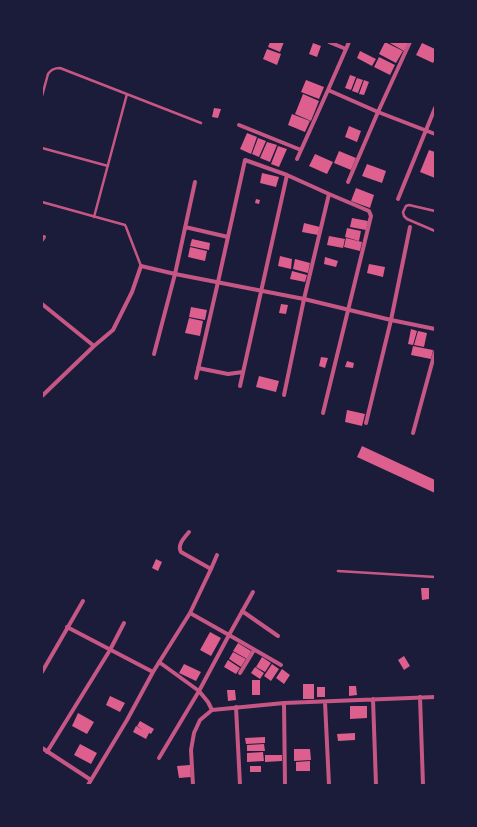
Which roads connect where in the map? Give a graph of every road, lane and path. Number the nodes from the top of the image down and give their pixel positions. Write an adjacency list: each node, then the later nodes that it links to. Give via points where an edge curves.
1 (329, 42): 4 (street)
2 (349, 42): 4 (street)
3 (410, 42): 9 (street)
4 (346, 49): 5 (street)
5 (328, 90): 9 (street); 15 (street)
6 (127, 94): 7 (lane, via 56,68 48,74); 10 (lane); 17 (lane)
7 (42, 96)
8 (435, 108): 12 (street)
9 (378, 112): 12 (street); 20 (street)
10 (201, 123)
11 (238, 125): 15 (street)
12 (425, 131): 13 (street); 22 (street)
13 (435, 134)
14 (42, 148): 17 (lane)
15 (301, 150): 16 (street)
16 (298, 159)
17 (108, 166): 25 (lane)
18 (287, 175): 21 (street); 29 (street, via 245,160); 33 (street)
19 (195, 182): 26 (street)
20 (348, 182)
21 (329, 194): 34 (street); 36 (street, via 369,210 371,216)
22 (398, 199)
23 (42, 202): 25 (lane)
24 (435, 211): 28 (lane, via 409,205 403,212 407,219)
25 (94, 217): 30 (lane, via 125,225)
26 (185, 227): 29 (street); 31 (street)
27 (410, 228): 37 (street)
28 (435, 231)
29 (228, 237): 32 (street)
30 (141, 266): 31 (street); 39 (street, via 132,292 113,330)
31 (175, 274): 32 (street); 41 (street)
32 (218, 282): 33 (street); 42 (street)
33 (261, 290): 34 (street); 43 (street)
34 (304, 299): 36 (street); 46 (street)
35 (42, 304): 39 (street)
36 (348, 310): 37 (street); 48 (street)
37 (391, 320): 38 (street); 49 (street)
38 (435, 329)
39 (94, 346): 47 (street)
40 (435, 352): 50 (street)
41 (154, 354)
42 (198, 368): 43 (street, via 228,374); 44 (street)
43 (243, 372): 45 (street)
44 (196, 378)
45 (240, 386)
46 (284, 395)
47 (42, 396)
48 (323, 413)
49 (366, 423)
50 (413, 433)
51 (188, 532): 53 (street, via 179,549)
52 (217, 555): 53 (street)
53 (211, 569): 59 (street)
54 (338, 571): 55 (lane)
55 (435, 577)
56 (253, 592): 58 (street)
57 (83, 601): 61 (street)
58 (242, 612): 62 (street); 63 (street)
59 (190, 613): 62 (street); 66 (street)
60 (124, 624): 64 (street)
61 (67, 627): 64 (street); 68 (street)
62 (229, 635): 65 (street); 71 (street)
63 (278, 636)
64 (110, 650): 69 (street); 80 (street)
65 (254, 650): 67 (street); 70 (street)
66 (159, 662): 69 (street); 71 (street)
67 (281, 665)
68 (42, 672)
69 (153, 672): 82 (street)
70 (240, 673)
71 (199, 691): 78 (street); 81 (street)
72 (435, 697): 73 (street)
73 (420, 698): 74 (street); 89 (street)
74 (373, 699): 75 (street); 88 (street)
75 (325, 702): 76 (street); 87 (street)
76 (284, 703): 77 (street); 86 (street)
77 (236, 707): 78 (street); 85 (street)
78 (212, 710): 84 (street, via 200,720 194,733)
79 (42, 748): 80 (street)
80 (47, 752): 82 (street)
81 (159, 758)
82 (91, 780): 83 (street)
83 (88, 785)
84 (194, 785)
85 (240, 785)
86 (285, 785)
87 (329, 785)
88 (376, 785)
89 (423, 785)

